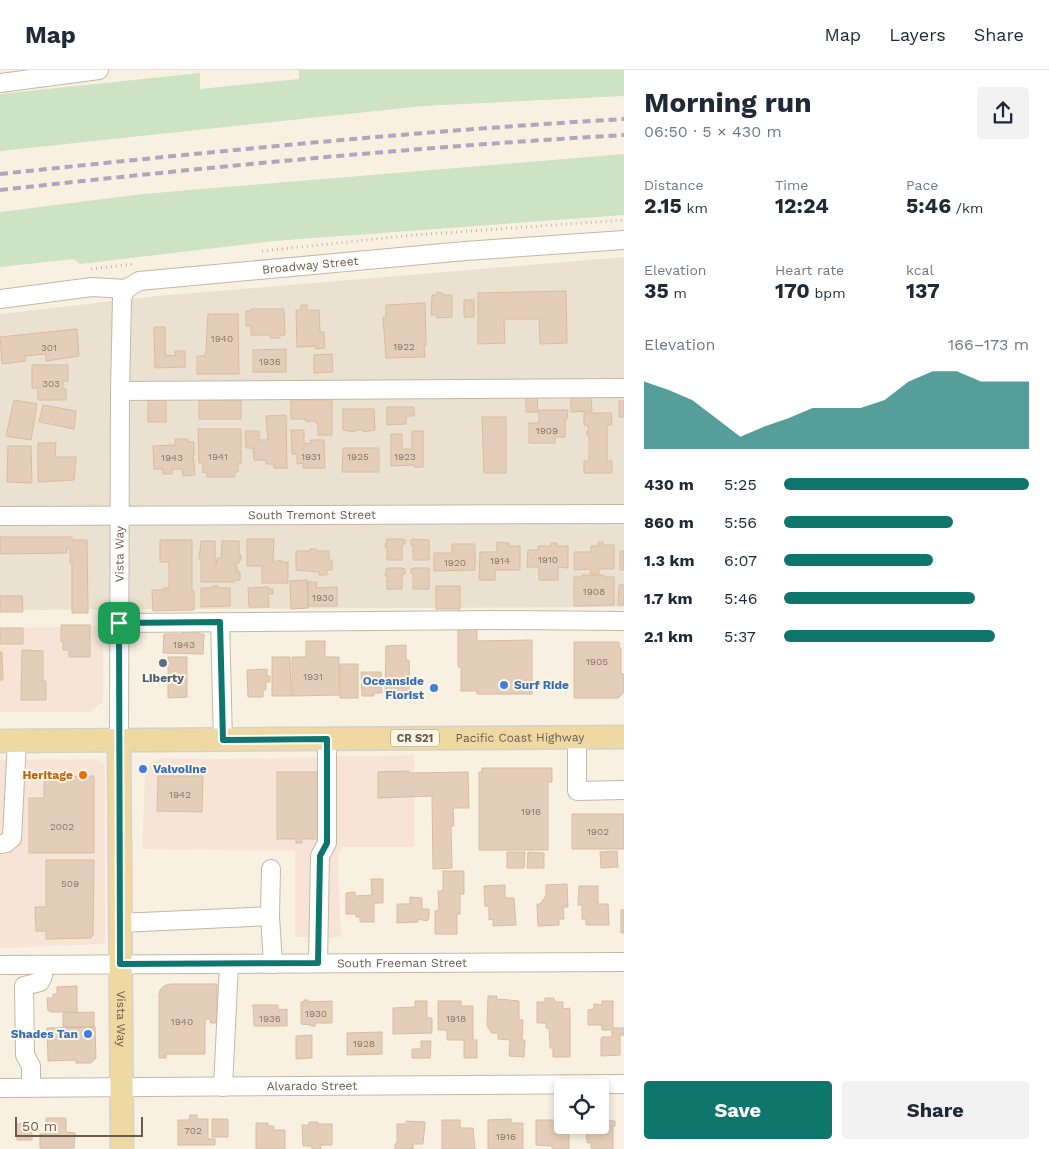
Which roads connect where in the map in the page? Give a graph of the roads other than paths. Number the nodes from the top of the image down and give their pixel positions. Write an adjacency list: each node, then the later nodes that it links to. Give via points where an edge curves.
1 (99, 70): 2 (street)
2 (0, 83)
3 (624, 240): 4 (street, Broadway Street, via 139,281)
4 (126, 289): 5 (street, Broadway Street, via 92,287); 7 (street, Vista Way, via 122,298)
5 (0, 299)
6 (624, 388): 7 (street)
7 (120, 391): 9 (street, Vista Way)
8 (624, 514): 9 (street, South Tremont Street)
9 (120, 515): 10 (street, South Tremont Street); 13 (street, Vista Way)
10 (0, 516)
11 (624, 621): 12 (street)
12 (220, 622): 13 (street); 18 (street)
13 (119, 623): 17 (street, Vista Way)
14 (624, 737): 15 (main road, Pacific Coast Highway / CR S21)
15 (577, 738): 16 (main road, Pacific Coast Highway / CR S21); 20 (street, via 577,791)
16 (327, 739): 18 (main road, Pacific Coast Highway / CR S21); 26 (street, via 327,843 320,856)
17 (119, 740): 18 (main road, Pacific Coast Highway / CR S21); 19 (main road, Pacific Coast Highway / CR S21); 24 (main road, Vista Way)
18 (223, 740)
19 (14, 741): 21 (street, via 12,838 6,844)
20 (624, 790)
21 (0, 844)
22 (271, 868): 23 (street)
23 (270, 916): 24 (street); 29 (street)
24 (120, 923): 27 (main road, Vista Way)
25 (624, 962): 26 (street, South Freeman Street)
26 (318, 963): 29 (street, South Freeman Street)
27 (120, 964): 28 (street, South Freeman Street); 31 (street, South Freeman Street); 33 (main road, Vista Way)
28 (229, 964): 29 (street, South Freeman Street); 34 (street)
29 (274, 964)
30 (0, 965): 31 (street, South Freeman Street)
31 (42, 965): 36 (street, via 40,982 24,986 25,1056 31,1066)
32 (624, 1084): 34 (street, Alvarado Street)
33 (122, 1087): 34 (street, Alvarado Street); 36 (street, Alvarado Street); 37 (main road, Vista Way)
34 (223, 1087)
35 (0, 1088): 36 (street, Alvarado Street)
36 (31, 1088)
37 (122, 1149)

